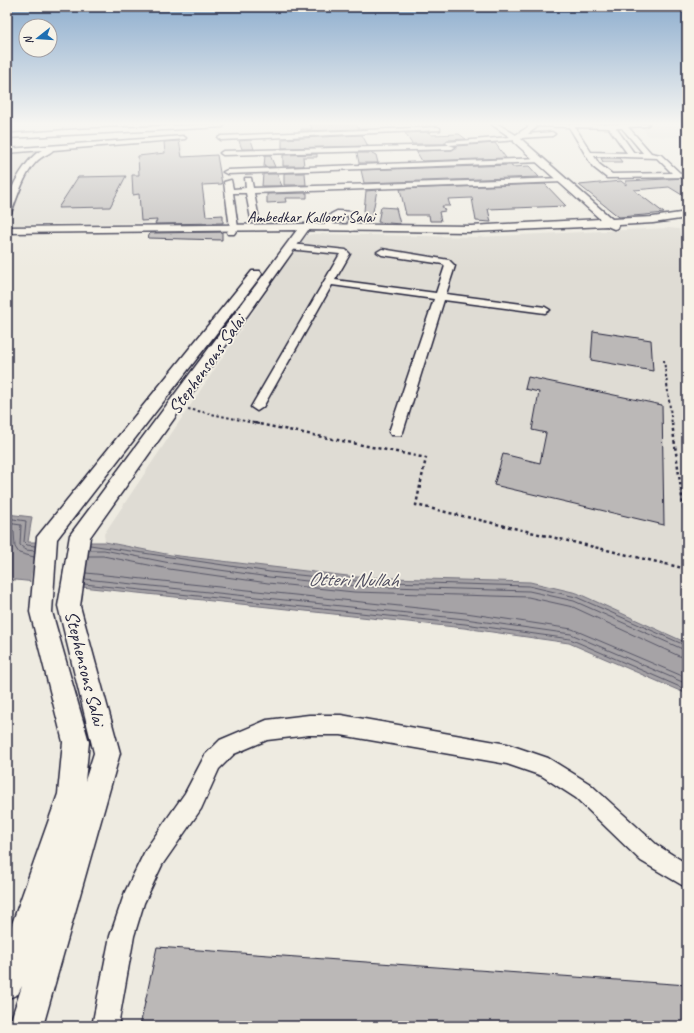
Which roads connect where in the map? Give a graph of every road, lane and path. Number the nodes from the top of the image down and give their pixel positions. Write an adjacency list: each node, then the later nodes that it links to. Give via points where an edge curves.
1 (25, 172): 12 (street)
2 (226, 172): 11 (street)
3 (246, 172): 10 (street)
4 (554, 172): 9 (main road)
5 (604, 172): 7 (street, via 608,176 616,177)
6 (675, 172): 7 (street)
7 (678, 175): 8 (street)
8 (687, 175)
9 (563, 180): 10 (street, via 408,187); 16 (main road)
10 (250, 190): 11 (street); 14 (street)
11 (229, 191): 18 (street)
12 (7, 213)
13 (687, 215): 16 (main road)
14 (255, 219)
15 (687, 223): 16 (main road)
16 (612, 224): 19 (main road, Ambedkar Kalloori Salai, via 471,233); 19 (main road, Ambedkar Kalloori Salai, via 470,229 327,228)
17 (7, 230): 18 (main road, Ambedkar Kalloori Salai)
18 (232, 230): 19 (main road, Ambedkar Kalloori Salai); 20 (main road, Ambedkar Kalloori Salai)
19 (296, 233): 22 (street, via 345,254); 32 (main road, Stephensons Salai, via 47,537 42,612 76,742 70,794); 33 (main road, Stephensons Salai, via 80,535 69,606 107,753)
20 (7, 234)
21 (382, 252): 23 (street, via 446,262 450,266)
22 (329, 282): 23 (street); 26 (street)
23 (441, 296): 24 (street); 28 (street)
24 (545, 310)
25 (664, 360): 29 (path)
26 (257, 407)
27 (188, 409): 30 (path, via 426,458 416,505)
28 (396, 432)
29 (687, 534)
30 (687, 569)
31 (687, 877): 34 (street, via 649,852 583,791 548,768 507,754 342,725 309,725 267,730 227,747 212,762 193,801 154,858 133,900 122,936)
32 (7, 984)
33 (26, 1026)
34 (105, 1026)

